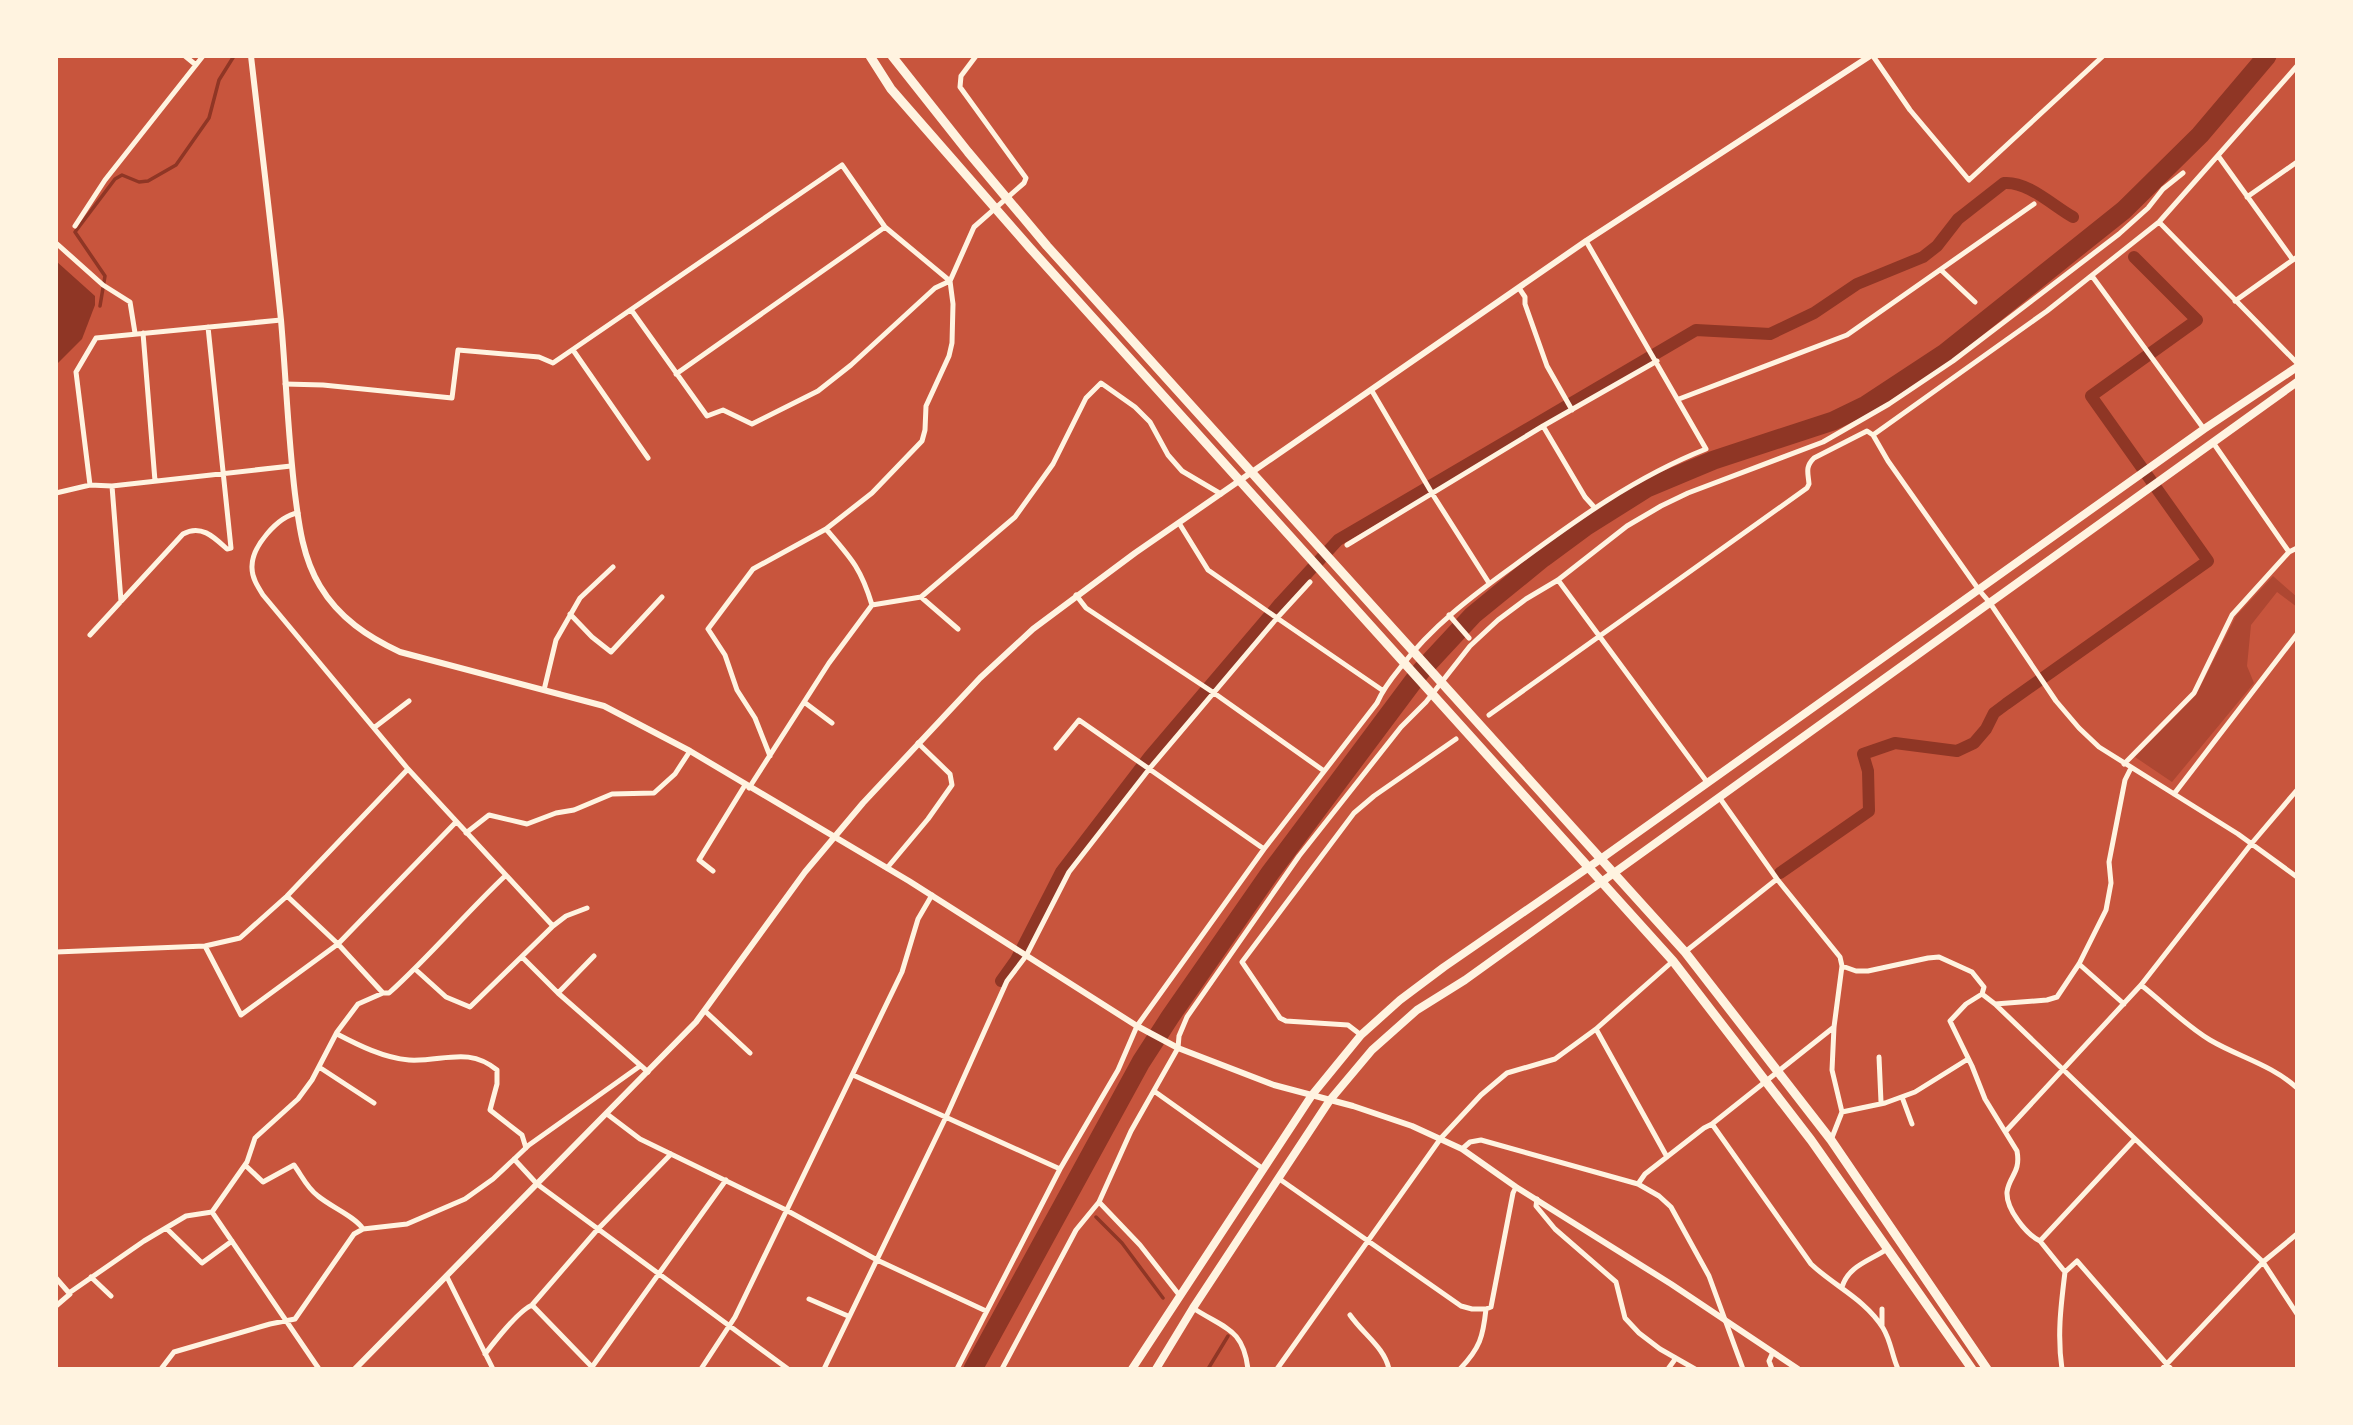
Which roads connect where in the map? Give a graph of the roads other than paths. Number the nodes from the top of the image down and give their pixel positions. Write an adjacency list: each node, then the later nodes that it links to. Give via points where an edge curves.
1 (185, 56): 9 (street)
2 (203, 56): 9 (street)
3 (251, 56): 29 (street)
4 (870, 56): 51 (highway, via 926,130)
5 (892, 56): 48 (highway, via 1047,246)
6 (976, 56): 24 (street, via 961,76 960,87 1026,178 974,228)
7 (1872, 56): 8 (street, via 1969,180); 19 (street)
8 (2103, 56)
9 (196, 65): 17 (street, via 105,180)
10 (2297, 66): 11 (street)
11 (2219, 157): 14 (street); 16 (street)
12 (2297, 162): 14 (street)
13 (2183, 173): 65 (street, via 2119,234 1953,361 1888,404 1823,442 1661,506 1627,526)
14 (2247, 197): 21 (street)
15 (2034, 204): 22 (street)
16 (2159, 222): 23 (street); 26 (street)
17 (75, 226)
18 (885, 227): 24 (street); 28 (street, via 842,165); 36 (street)
19 (1586, 241): 25 (street); 34 (street)
20 (56, 243): 31 (street, via 103,285 130,302)
21 (2295, 259): 26 (street)
22 (1941, 270): 27 (street); 40 (street, via 1847,335)
23 (2092, 276): 43 (street); 44 (street)
24 (950, 281): 36 (street, via 935,288 818,391 752,424 723,410 707,416); 60 (street, via 952,343 926,406 922,441 872,493)
25 (1519, 288): 39 (street); 41 (street, via 1547,366)
26 (2235, 301): 35 (street)
27 (1975, 302)
28 (632, 311): 33 (street); 36 (street)
29 (281, 320): 30 (street); 38 (street)
30 (208, 327): 32 (street); 49 (street)
31 (135, 333): 32 (street); 52 (street, via 96,338 76,372)
32 (143, 333): 50 (street)
33 (573, 350): 38 (street, via 553,363 539,357 458,350 452,398); 46 (street)
34 (1657, 361): 40 (street); 41 (street)
35 (2297, 365): 43 (main road)
36 (676, 374)
37 (2297, 383): 45 (main road)
38 (285, 384): 47 (street)
39 (1372, 391): 48 (street); 56 (street)
40 (1679, 399): 57 (street, via 1706,449 1628,485)
41 (1572, 410): 42 (street)
42 (1543, 426): 56 (street); 57 (street)
43 (2204, 429): 68 (main road)
44 (1873, 435): 68 (street); 81 (street, via 1867,431 1814,458 1807,471 1807,488)
45 (2214, 444): 63 (street); 73 (main road)
46 (648, 458)
47 (292, 466): 49 (street); 58 (street)
48 (1253, 472): 51 (street); 83 (highway)
49 (223, 474): 50 (street); 72 (street, via 230,548 208,533 188,531)
50 (155, 481): 53 (street)
51 (1240, 482): 55 (street); 84 (highway)
52 (90, 485): 53 (street); 54 (street)
53 (112, 486): 72 (street)
54 (56, 493)
55 (1222, 494): 59 (street); 71 (street, via 1182,471 1150,422 1101,383 1086,398 1054,464 1015,517)
56 (1433, 495): 61 (street); 67 (street)
57 (1594, 507): 67 (street)
58 (298, 513): 86 (street, via 319,585 367,634 400,652); 94 (street, via 289,514 258,547 254,579)
59 (1179, 523): 69 (street); 77 (street, via 1209,570)
60 (826, 529): 74 (street, via 863,577); 99 (street, via 753,569 708,629 725,655)
61 (1347, 545)
62 (2297, 548): 63 (street)
63 (2290, 552): 100 (street, via 2232,615 2194,693)
64 (613, 567): 75 (street, via 579,598)
65 (1558, 580): 81 (street); 85 (street, via 1498,620)
66 (1310, 582): 77 (street)
67 (1489, 583): 76 (street)
68 (1979, 590): 73 (street); 104 (main road)
69 (1076, 595): 89 (street, via 1086,608); 96 (street, via 998,661)
70 (662, 597): 75 (street, via 611,652)
71 (920, 597): 74 (street); 78 (street)
72 (121, 601): 80 (street)
73 (1990, 603): 100 (street, via 2056,701 2099,747); 108 (main road)
74 (872, 606): 91 (street)
75 (570, 614): 86 (street, via 556,639)
76 (1450, 617): 82 (street); 83 (street)
77 (1277, 618): 87 (street); 89 (street)
78 (958, 629)
79 (2297, 634): 107 (street)
80 (89, 635)
81 (1598, 635): 92 (street); 104 (street)
82 (1469, 638)
83 (1412, 651): 84 (street); 85 (highway)
84 (1404, 664): 87 (street); 88 (highway)
85 (1440, 681): 88 (street); 114 (highway)
86 (544, 690): 98 (street, via 604,706)
87 (1382, 690): 103 (street, via 1377,703)
88 (1431, 692): 115 (highway); 150 (street, via 1299,856 1187,1017)
89 (1214, 693): 101 (street); 103 (street)
90 (409, 701): 94 (street)
91 (804, 702): 93 (street); 99 (street)
92 (1489, 715)
93 (832, 723)
94 (375, 727): 102 (street)
95 (1456, 739): 149 (street, via 1354,813 1242,962 1280,1018 1348,1025)
96 (918, 743): 111 (street); 116 (street, via 950,774 952,785)
97 (1056, 748): 101 (street, via 1079,720)
98 (690, 751): 105 (street); 110 (street, via 675,774 654,793 612,794 527,824 489,815)
99 (769, 756): 105 (street)
100 (2128, 766): 107 (street); 135 (street, via 2109,862 2106,910)
101 (1150, 768): 113 (street); 132 (street, via 1069,872)
102 (408, 769): 109 (street); 124 (street)
103 (1324, 771): 113 (street)
104 (1707, 782): 114 (main road)
105 (747, 786): 111 (street); 117 (street, via 699,860)
106 (2297, 790): 112 (street)
107 (2174, 794): 112 (street)
108 (1719, 797): 118 (main road); 121 (street)
109 (456, 822): 110 (street); 127 (street)
110 (466, 834): 119 (street)
111 (835, 837): 116 (street); 144 (street)
112 (2252, 843): 120 (street); 138 (street)
113 (1264, 849): 146 (street)
114 (1602, 858): 115 (main road); 118 (highway)
115 (1588, 867): 122 (highway); 149 (main road, via 1444,967)
116 (887, 868): 123 (street)
117 (713, 871)
118 (1615, 872): 122 (main road); 130 (highway)
119 (505, 876): 126 (street); 137 (street)
120 (2297, 877)
121 (1777, 880): 130 (street); 136 (street, via 1832,944)
122 (1601, 882): 134 (highway); 165 (main road, via 1417,1010 1372,1050)
123 (932, 895): 132 (street); 159 (street)
124 (287, 896): 127 (street); 128 (street, via 240,938)
125 (587, 908): 126 (street)
126 (553, 926): 133 (street)
127 (338, 944): 128 (street, via 241,1015); 139 (street)
128 (205, 946): 129 (street)
129 (56, 952)
130 (1685, 952): 158 (highway)
131 (594, 956): 140 (street)
132 (1026, 956): 146 (street); 170 (street, via 1007,981)
133 (522, 957): 137 (street, via 470,1007 446,998); 140 (street)
134 (1673, 961): 147 (street); 160 (highway)
135 (2079, 964): 142 (street, via 2057,996); 143 (street)
136 (1842, 966): 141 (street, via 1868,971 1939,957 1975,975 1984,987); 145 (street)
137 (415, 969): 139 (street, via 389,993)
138 (2141, 985): 143 (street); 161 (street, via 2197,1032 2253,1059)
139 (383, 993): 148 (street, via 358,1004)
140 (558, 993): 154 (street)
141 (1982, 994): 142 (street); 153 (street, via 1950,1021)
142 (1995, 1004): 156 (street)
143 (2124, 1004): 156 (street)
144 (705, 1011): 151 (street); 157 (street)
145 (1834, 1027): 158 (street); 168 (street, via 1832,1070)
146 (1140, 1028): 150 (street); 184 (street)
147 (1596, 1028): 174 (street, via 1555,1059 1494,1082); 180 (street)
148 (337, 1034): 155 (street); 177 (street, via 364,1048 406,1060 466,1055 489,1063 497,1070 490,1110 522,1135)
149 (1362, 1035): 163 (main road)
150 (1178, 1048): 162 (street); 163 (street)
151 (750, 1053)
152 (1879, 1057): 166 (street)
153 (1968, 1059): 164 (street); 173 (street, via 1988,1106)
154 (640, 1066): 157 (street); 177 (street)
155 (319, 1068): 167 (street); 182 (street, via 298,1099 255,1138)
156 (2063, 1070): 173 (street); 175 (street)
157 (648, 1072): 169 (street)
158 (1779, 1072): 160 (street); 176 (highway)
159 (853, 1075): 170 (street); 192 (street)
160 (1767, 1081): 171 (street); 201 (highway)
161 (2297, 1088)
162 (1154, 1091): 183 (street); 191 (street)
163 (1311, 1096): 165 (street); 183 (main road)
164 (1902, 1097): 166 (street); 172 (street)
165 (1330, 1100): 174 (street); 185 (main road)
166 (1881, 1102): 168 (street)
167 (374, 1103)
168 (1842, 1112): 176 (street)
169 (607, 1114): 179 (street, via 640,1139); 187 (street)
170 (946, 1117): 184 (street); 202 (street)
171 (1712, 1124): 180 (street); 209 (street, via 1811,1264)
172 (1912, 1124)
173 (2007, 1131): 200 (street, via 2019,1160 2007,1196 2020,1222)
174 (1441, 1138): 178 (street); 198 (street)
175 (2135, 1139): 200 (street); 203 (street)
176 (1831, 1140): 254 (highway)
177 (526, 1148): 181 (street)
178 (1462, 1149): 188 (street, via 1481,1140); 189 (street)
179 (671, 1154): 186 (street); 196 (street)
180 (1667, 1157): 188 (street)
181 (514, 1160): 187 (street); 195 (street, via 465,1199 407,1224)
182 (246, 1165): 193 (street); 195 (street, via 263,1182 294,1165 316,1195 358,1220)
183 (1262, 1168): 212 (main road)
184 (1060, 1169): 219 (street)
185 (1278, 1178): 198 (street); 216 (main road)
186 (726, 1180): 192 (street); 205 (street)
187 (537, 1184): 196 (street); 207 (street)
188 (1638, 1184): 224 (street, via 1671,1207 1709,1276)
189 (1516, 1187): 190 (street); 218 (street)
190 (1537, 1199): 224 (street); 229 (street, via 1536,1206 1555,1229 1616,1282 1625,1318)
191 (1099, 1202): 212 (street); 240 (street, via 1076,1230)
192 (786, 1210): 202 (street); 225 (street)
193 (212, 1212): 194 (street, via 186,1216); 199 (street)
194 (166, 1228): 199 (street, via 202,1263); 206 (street)
195 (363, 1229): 223 (street, via 354,1234 295,1319)
196 (597, 1230): 205 (street); 214 (street)
197 (2297, 1234): 203 (street)
198 (1367, 1240): 218 (street, via 1461,1306); 244 (street)
199 (232, 1241): 223 (street)
200 (2040, 1241): 204 (street)
201 (1887, 1249): 209 (street, via 1854,1268); 253 (highway)
202 (877, 1260): 219 (street); 222 (street)
203 (2263, 1262): 220 (street); 230 (street, via 2174,1354)
204 (2064, 1272): 230 (street, via 2077,1261); 255 (street, via 2059,1314)
205 (660, 1275): 225 (street); 231 (street)
206 (92, 1277): 208 (street, via 69,1293); 211 (street)
207 (447, 1277): 228 (street); 234 (street)
208 (56, 1278)
209 (1842, 1287): 226 (street)
210 (70, 1294): 215 (street)
211 (111, 1296)
212 (1180, 1296): 241 (main road)
213 (809, 1299): 222 (street)
214 (532, 1305): 228 (street); 231 (street)
215 (56, 1306)
216 (1193, 1308): 242 (main road); 243 (street, via 1239,1338)
217 (1882, 1308): 226 (street)
218 (1486, 1309): 246 (street, via 1478,1349)
219 (986, 1311): 239 (street)
220 (2297, 1314)
221 (1350, 1315): 245 (street, via 1386,1355)
222 (848, 1316): 238 (street)
223 (286, 1320): 232 (street, via 174,1352); 233 (street)
224 (1725, 1320): 227 (street); 249 (street)
225 (730, 1326): 236 (street); 237 (street)
226 (1882, 1326): 252 (street)
227 (1773, 1352): 250 (street); 251 (street)
228 (485, 1354): 235 (street)
229 (1676, 1358): 247 (street); 248 (street)
230 (2167, 1367)
231 (594, 1368)
232 (162, 1369)
233 (319, 1369)
234 (355, 1369)
235 (493, 1369)
236 (701, 1369)
237 (788, 1369)
238 (824, 1369)
239 (957, 1369)
240 (1002, 1369)
241 (1132, 1369)
242 (1156, 1369)
243 (1248, 1369)
244 (1278, 1369)
245 (1389, 1369)
246 (1460, 1369)
247 (1668, 1369)
248 (1695, 1369)
249 (1743, 1369)
250 (1772, 1369)
251 (1798, 1369)
252 (1898, 1369)
253 (1972, 1369)
254 (1987, 1369)
255 (2062, 1369)

